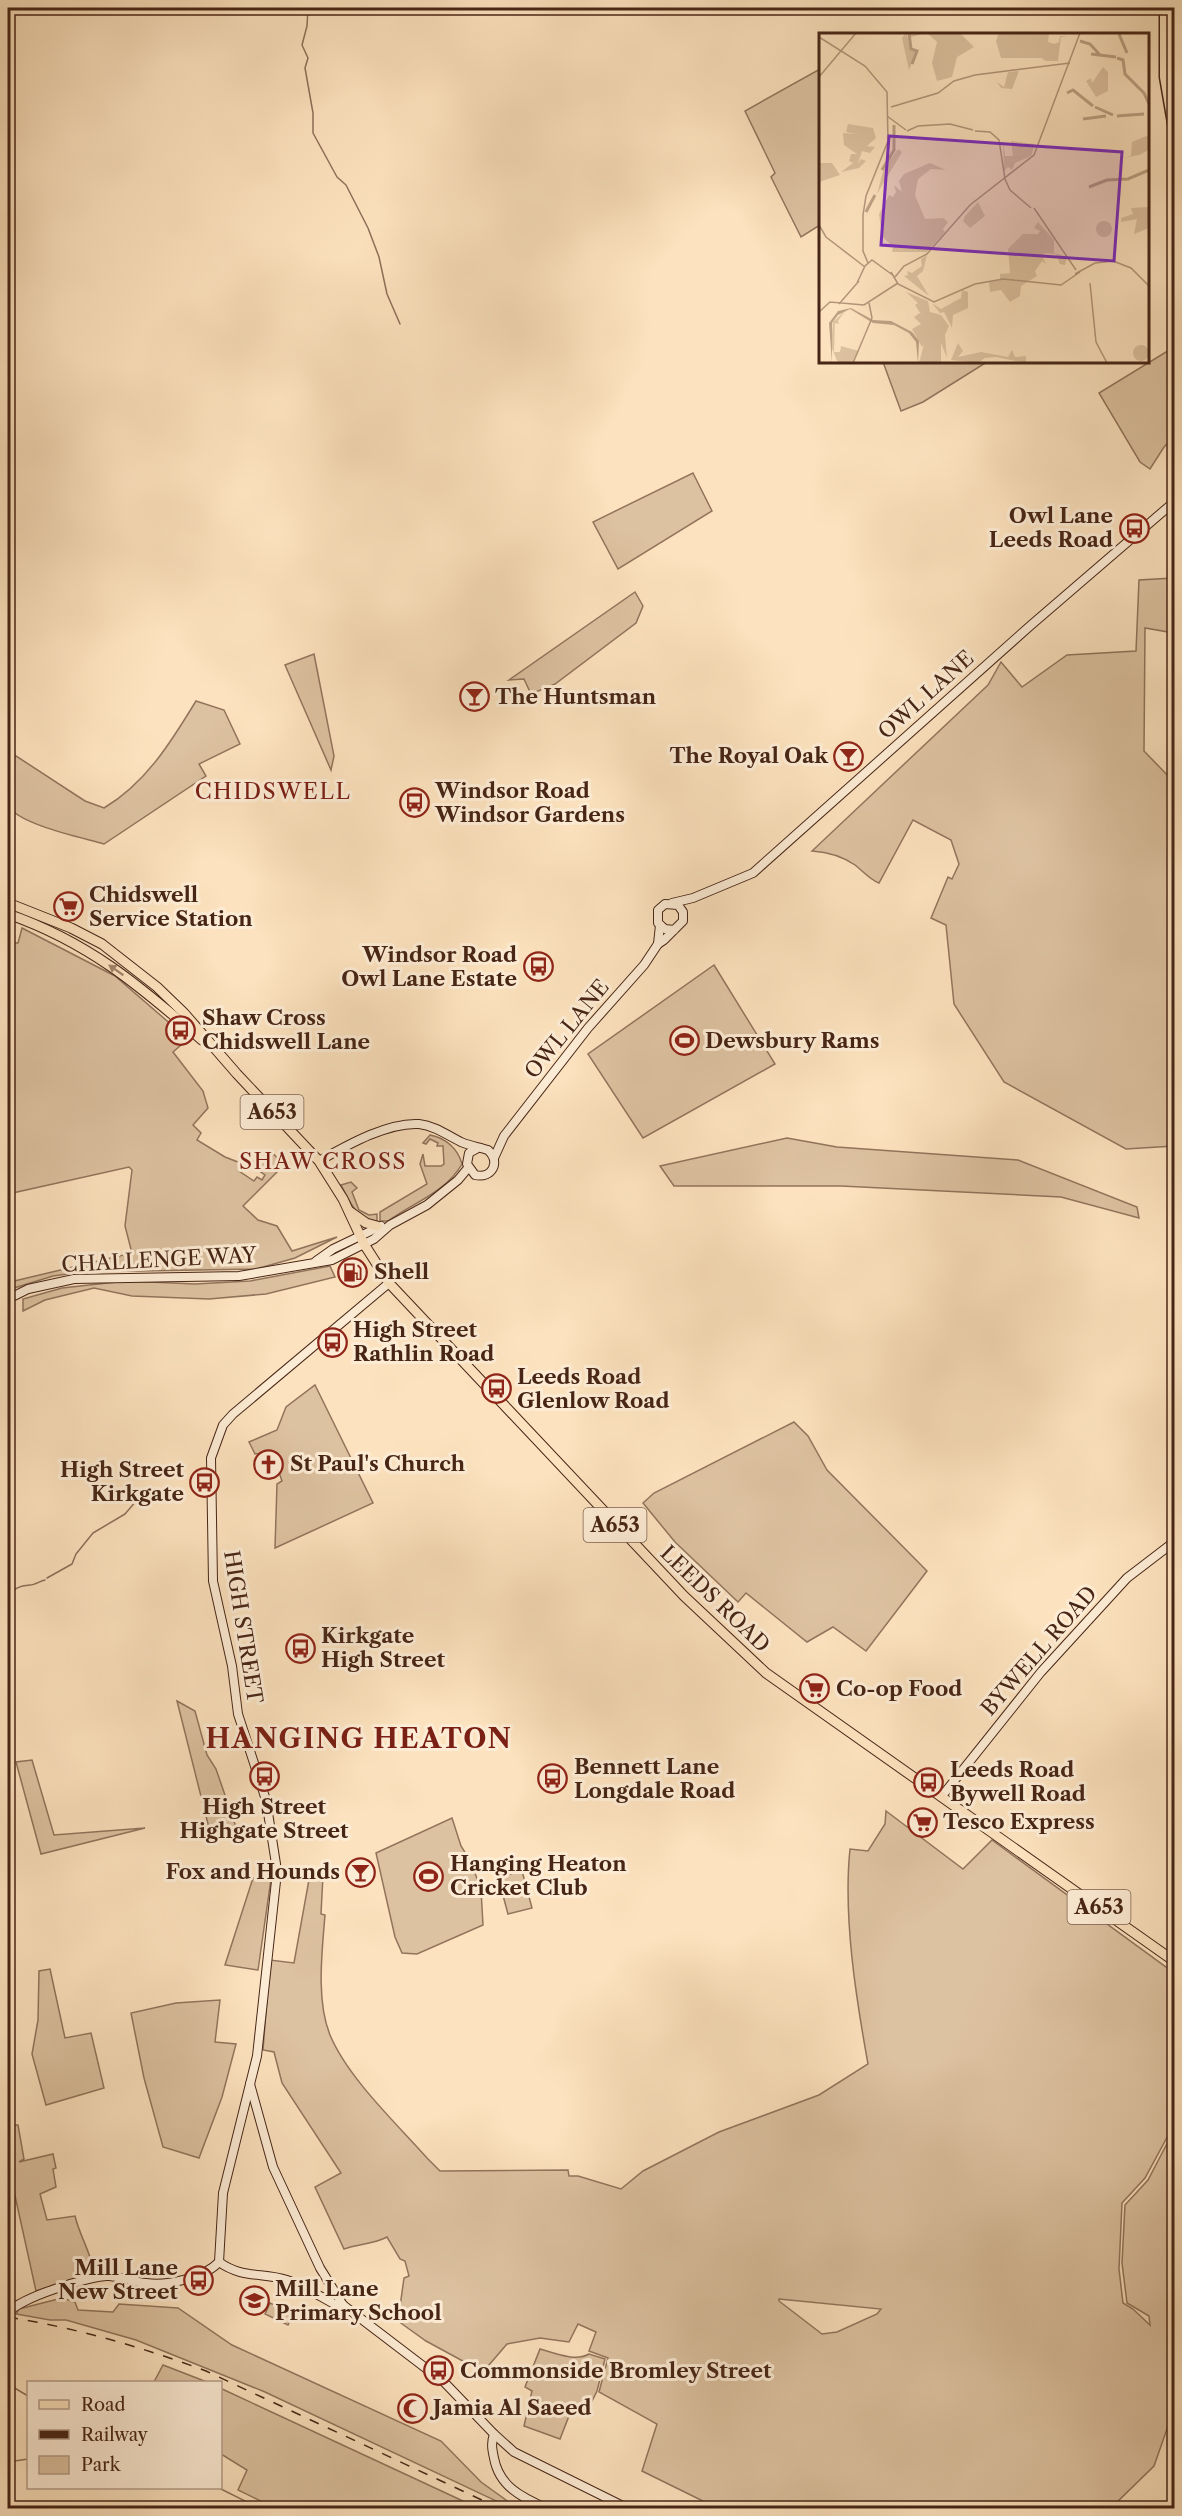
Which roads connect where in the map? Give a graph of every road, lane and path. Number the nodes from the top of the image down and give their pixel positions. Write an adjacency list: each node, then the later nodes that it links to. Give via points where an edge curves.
1 (1164, 8): 4 (highway, via 1165,77)
2 (1174, 24): 3 (highway)
3 (1174, 79)
4 (1174, 129)
5 (1174, 502): 6 (street, OWL LANE, via 753,873)
6 (693, 898): 8 (street, OWL LANE); 9 (street, OWL LANE)
7 (8, 903): 14 (main road, LEEDS ROAD / A653, via 71,927 102,944 157,987)
8 (672, 903): 9 (street); 11 (street, OWL LANE, via 658,910 656,919)
9 (682, 910): 12 (street, OWL LANE, via 683,921)
10 (8, 914): 14 (main road, LEEDS ROAD / A653, one-way to 10, via 144,989 85,948)
11 (660, 925): 12 (street); 13 (street, OWL LANE)
12 (674, 930): 13 (street, OWL LANE)
13 (658, 944): 15 (street, OWL LANE)
14 (226, 1061): 18 (main road, LEEDS ROAD / A653)
15 (504, 1136): 19 (street); 22 (street)
16 (460, 1141): 17 (street); 20 (street, via 418,1124 358,1140); 21 (street)
17 (478, 1148): 19 (street); 21 (street)
18 (308, 1149): 20 (street); 23 (main road, LEEDS ROAD / A653)
19 (488, 1150): 22 (street)
20 (333, 1153): 23 (street)
21 (467, 1158): 24 (street)
22 (494, 1158): 24 (street, via 491,1172)
23 (319, 1161): 25 (main road, LEEDS ROAD / A653)
24 (471, 1172): 26 (street)
25 (349, 1211): 27 (main road); 28 (main road, LEEDS ROAD / A653)
26 (390, 1225): 27 (street); 28 (street)
27 (377, 1226): 28 (street)
28 (362, 1240): 29 (main road, LEEDS ROAD / A653); 30 (street, CHALLENGE WAY, via 333,1260 300,1267 239,1276 74,1279 28,1289)
29 (389, 1283): 32 (main road, LEEDS ROAD / A653, via 684,1596 766,1673); 34 (street, HIGH STREET, via 233,1414 223,1425 211,1458 213,1581 238,1714 266,1800 276,1864 257,2056)
30 (8, 1299)
31 (1174, 1542): 32 (street, BYWELL ROAD, via 1127,1578 1041,1672)
32 (942, 1796): 33 (main road, LEEDS ROAD / A653)
33 (1174, 1961)
34 (250, 2084): 35 (street, HIGH STREET, via 223,2193); 36 (street, via 273,2168 320,2268)
35 (219, 2262): 36 (street, via 245,2274 287,2281); 37 (street, via 201,2274 173,2281 146,2284 108,2276 94,2278 28,2299)
36 (343, 2305): 38 (street, via 444,2382)
37 (8, 2314)
38 (494, 2434): 39 (street, via 491,2442 498,2474 520,2496); 40 (street, via 525,2458)
39 (546, 2508)
40 (627, 2508)

